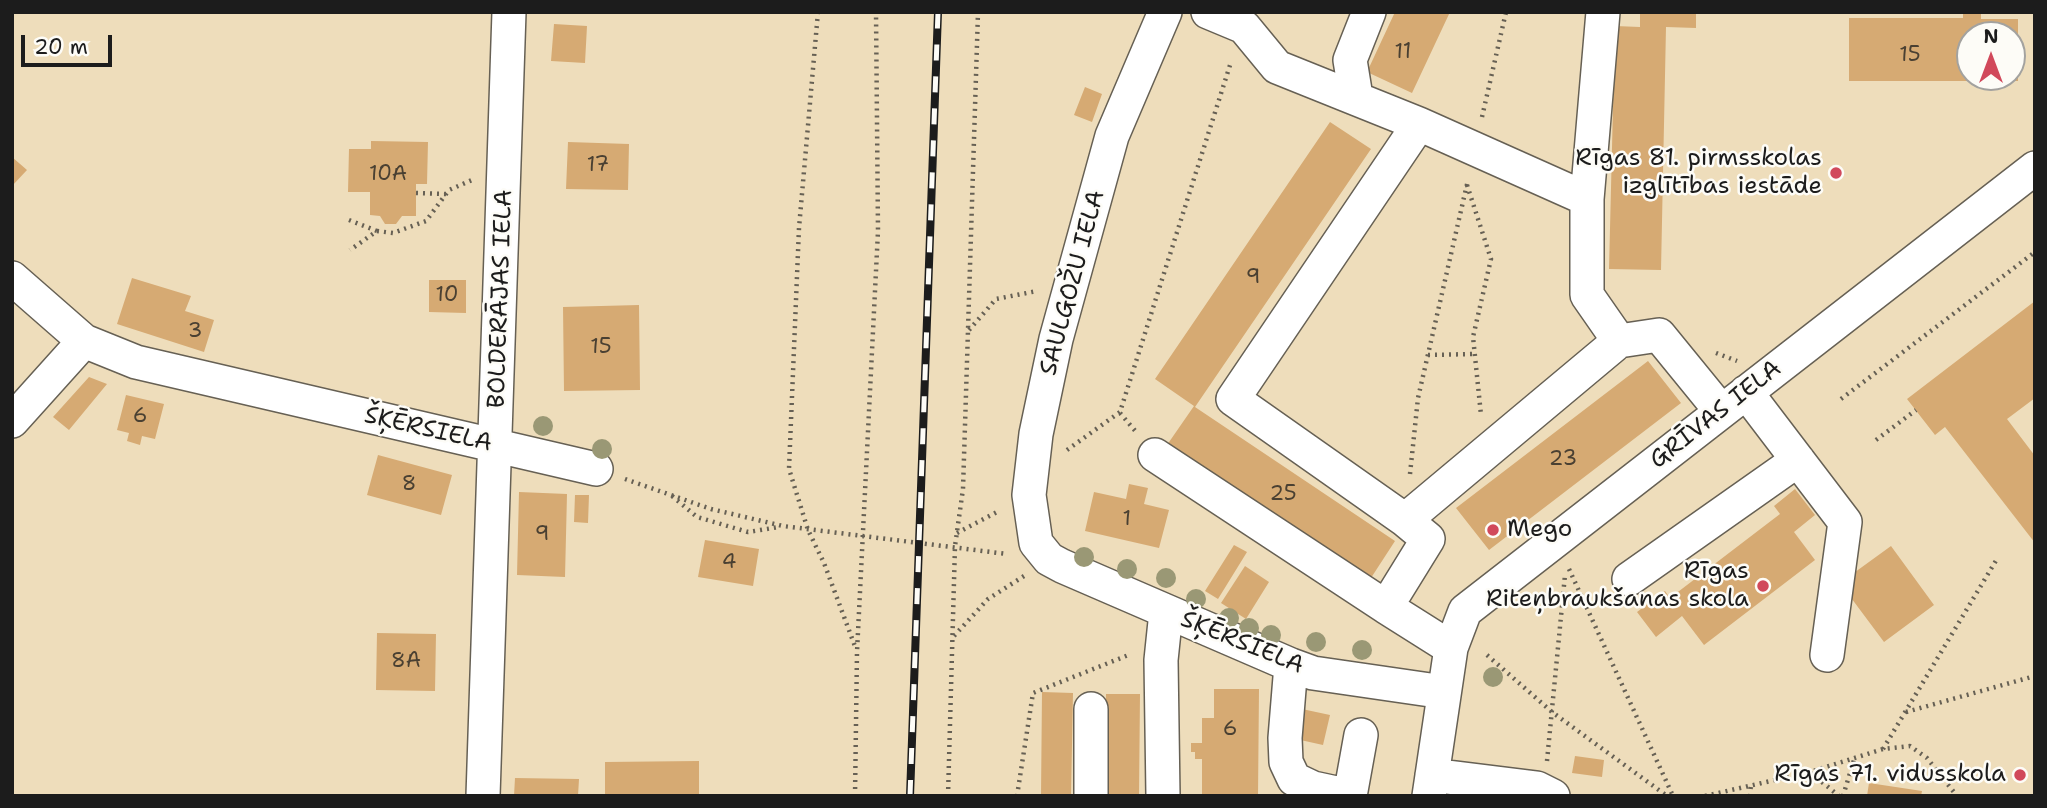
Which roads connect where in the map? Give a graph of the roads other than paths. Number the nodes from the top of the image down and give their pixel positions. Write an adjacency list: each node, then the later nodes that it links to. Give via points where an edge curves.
1 (509, 12): 15 (street, BOLDERĀJAS IELA)
2 (1165, 12): 20 (street, SAULGOŽU IELA, via 1112,136 1068,294 1036,434 1030,485 1036,543)
3 (1208, 12): 6 (street, via 1244,27 1277,67)
4 (1369, 12): 6 (street, via 1350,60)
5 (1603, 12): 9 (street)
6 (1356, 97): 7 (street)
7 (1419, 124): 9 (street); 19 (street, via 1233,399)
8 (2035, 168): 13 (street, GRĪVAS IELA)
9 (1587, 199): 12 (street, via 1587,295)
10 (12, 278): 11 (street, ŠĶĒRSIELA)
11 (84, 341): 14 (street); 15 (street, ŠĶĒRSIELA, via 136,362)
12 (1619, 341): 13 (street, via 1659,335); 19 (street)
13 (1733, 401): 17 (street); 24 (street, GRĪVAS IELA, via 1465,611)
14 (12, 421)
15 (497, 446): 18 (street, ŠĶĒRSIELA); 32 (street, BOLDERĀJAS IELA)
16 (1155, 455): 22 (street)
17 (1798, 460): 21 (street); 25 (street, via 1845,522)
18 (596, 469)
19 (1405, 520): 22 (street, via 1428,540)
20 (1049, 559): 23 (street, ŠĶĒRSIELA)
21 (1629, 579)
22 (1386, 607): 24 (street)
23 (1166, 612): 26 (street, ŠĶĒRSIELA); 34 (street, via 1161,660)
24 (1451, 648): 27 (street, GRĪVAS IELA)
25 (1827, 655)
26 (1291, 665): 27 (street, ŠĶĒRSIELA, via 1313,673); 35 (street, via 1286,762 1294,779)
27 (1444, 692): 30 (street)
28 (1091, 709): 33 (street)
29 (1361, 734): 35 (street)
30 (1430, 785): 31 (street)
31 (1549, 793)
32 (483, 796)
33 (1091, 796)
34 (1163, 796)
35 (1350, 796)

